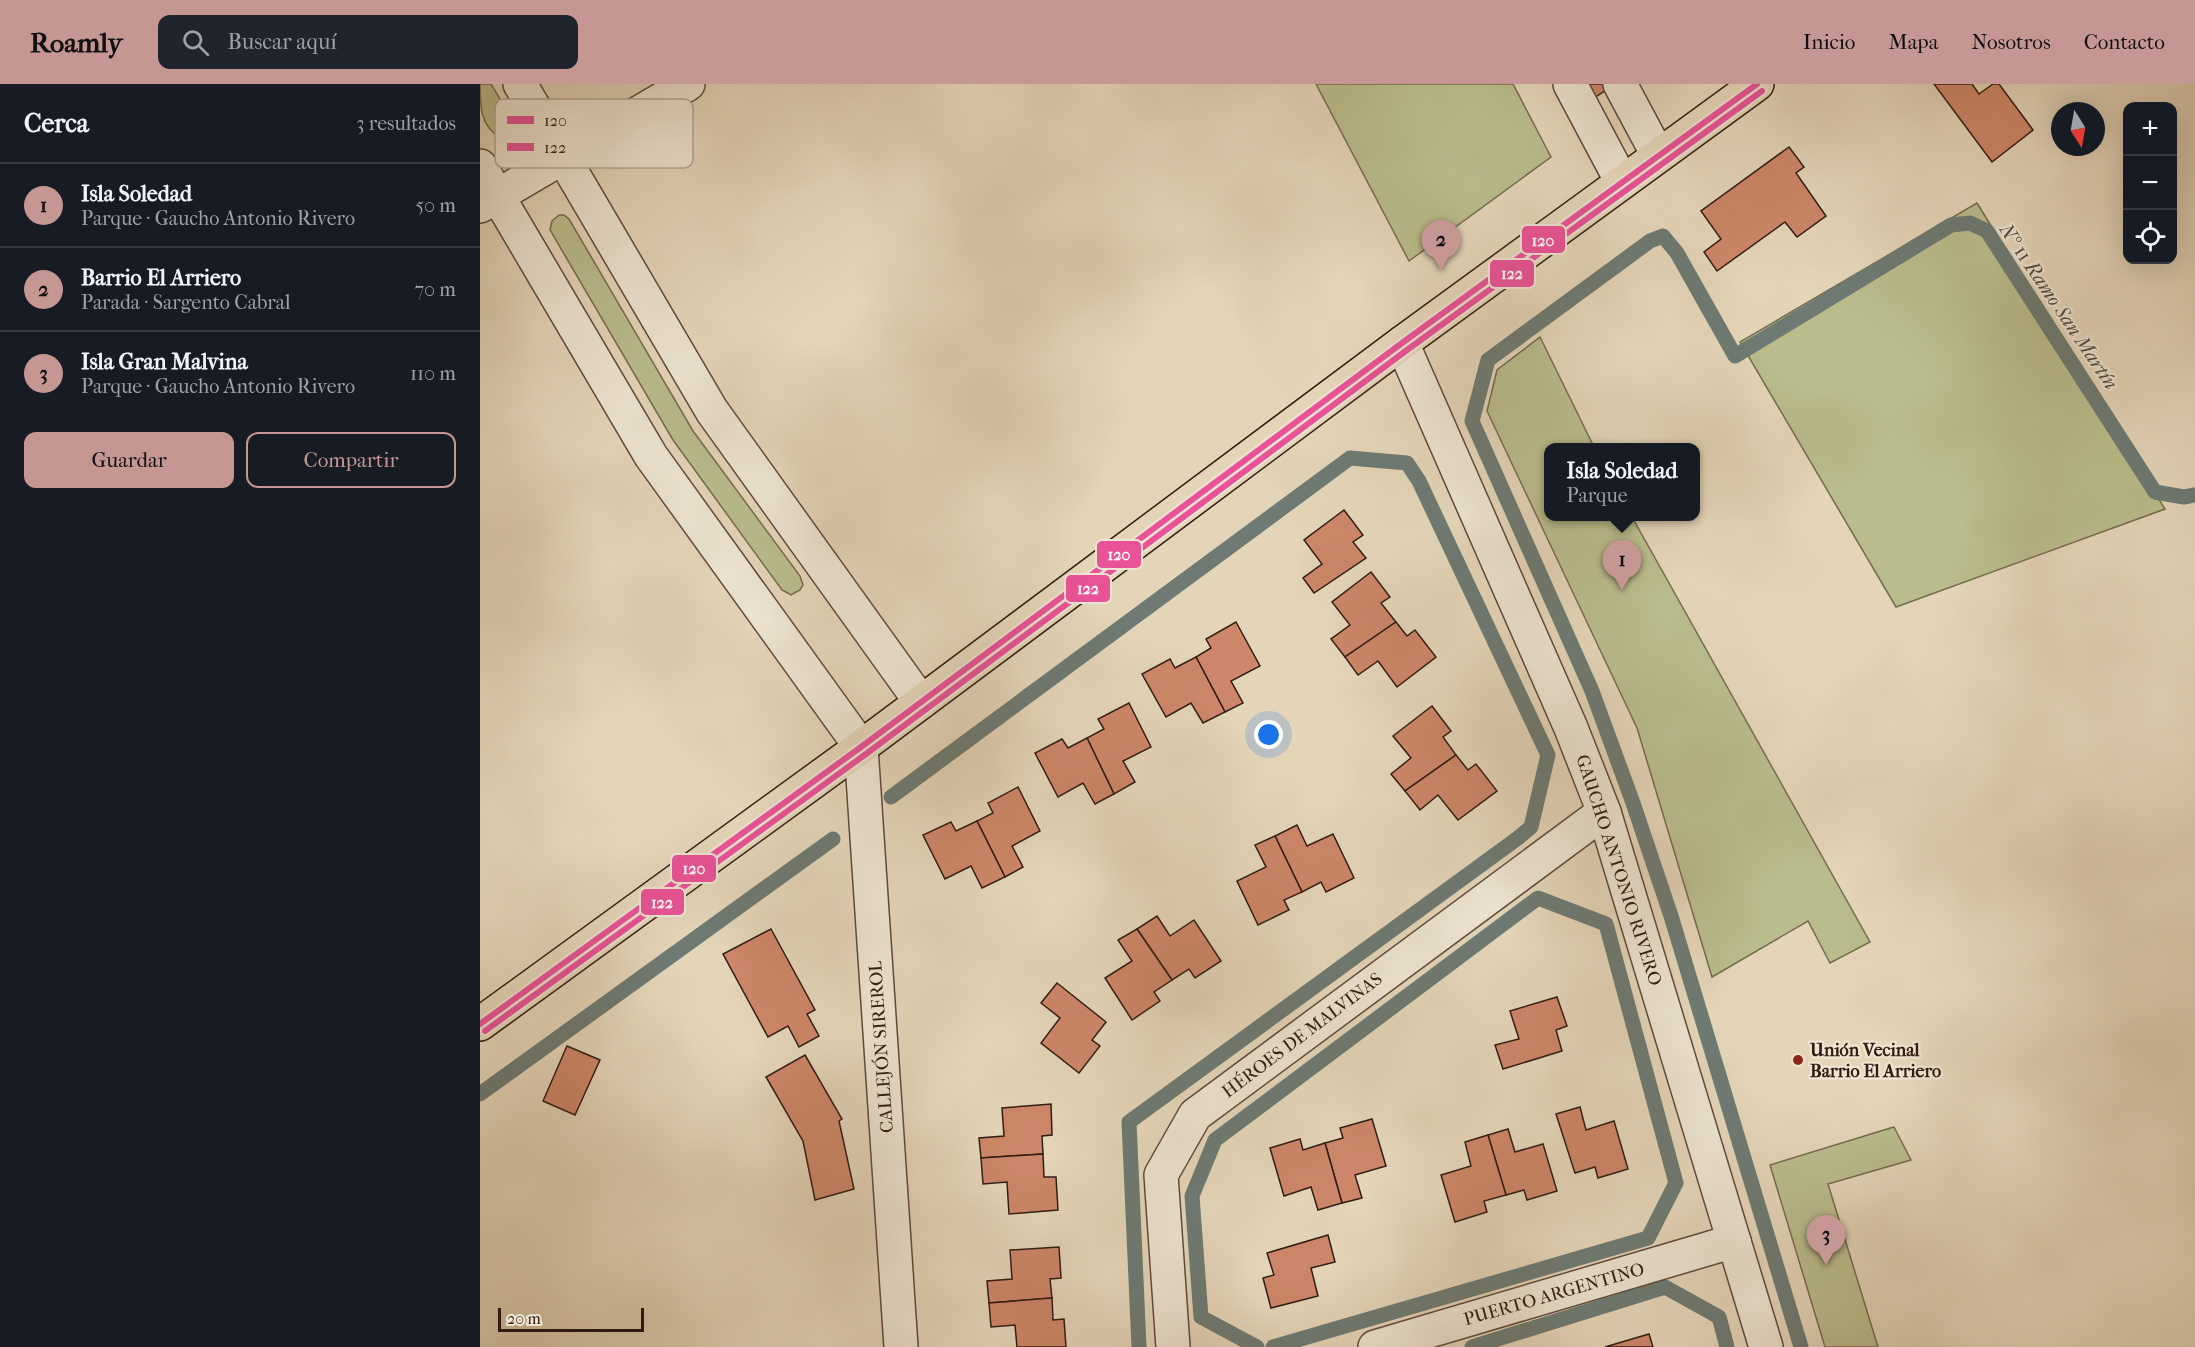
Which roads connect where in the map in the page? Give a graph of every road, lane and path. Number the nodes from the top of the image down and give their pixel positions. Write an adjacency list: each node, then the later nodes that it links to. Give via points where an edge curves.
1 (520, 84): 6 (street)
2 (688, 84): 7 (street)
3 (1570, 84): 12 (street)
4 (1620, 84): 8 (street)
5 (1757, 84): 8 (main road)
6 (529, 99)
7 (662, 99)
8 (1658, 155): 12 (main road)
9 (480, 166): 13 (street)
10 (544, 168): 13 (street)
11 (569, 168): 15 (street, via 712,411)
12 (1622, 182): 14 (main road)
13 (489, 200): 16 (street, via 651,456)
14 (1402, 343): 15 (main road); 17 (street, GAUCHO ANTONIO RIVERO)
15 (921, 702): 16 (main road)
16 (861, 747): 18 (main road); 20 (street, CALLEJÓN SIREROL)
17 (1604, 812): 19 (street, GAUCHO ANTONIO RIVERO); 21 (street, HÉROES DE MALVINAS, via 1195,1114 1161,1175)
18 (480, 1024)
19 (1734, 1241): 22 (street, PUERTO ARGENTINO); 23 (street, GAUCHO ANTONIO RIVERO)
20 (901, 1347)
21 (1173, 1347)
22 (1375, 1347)
23 (1766, 1347)

